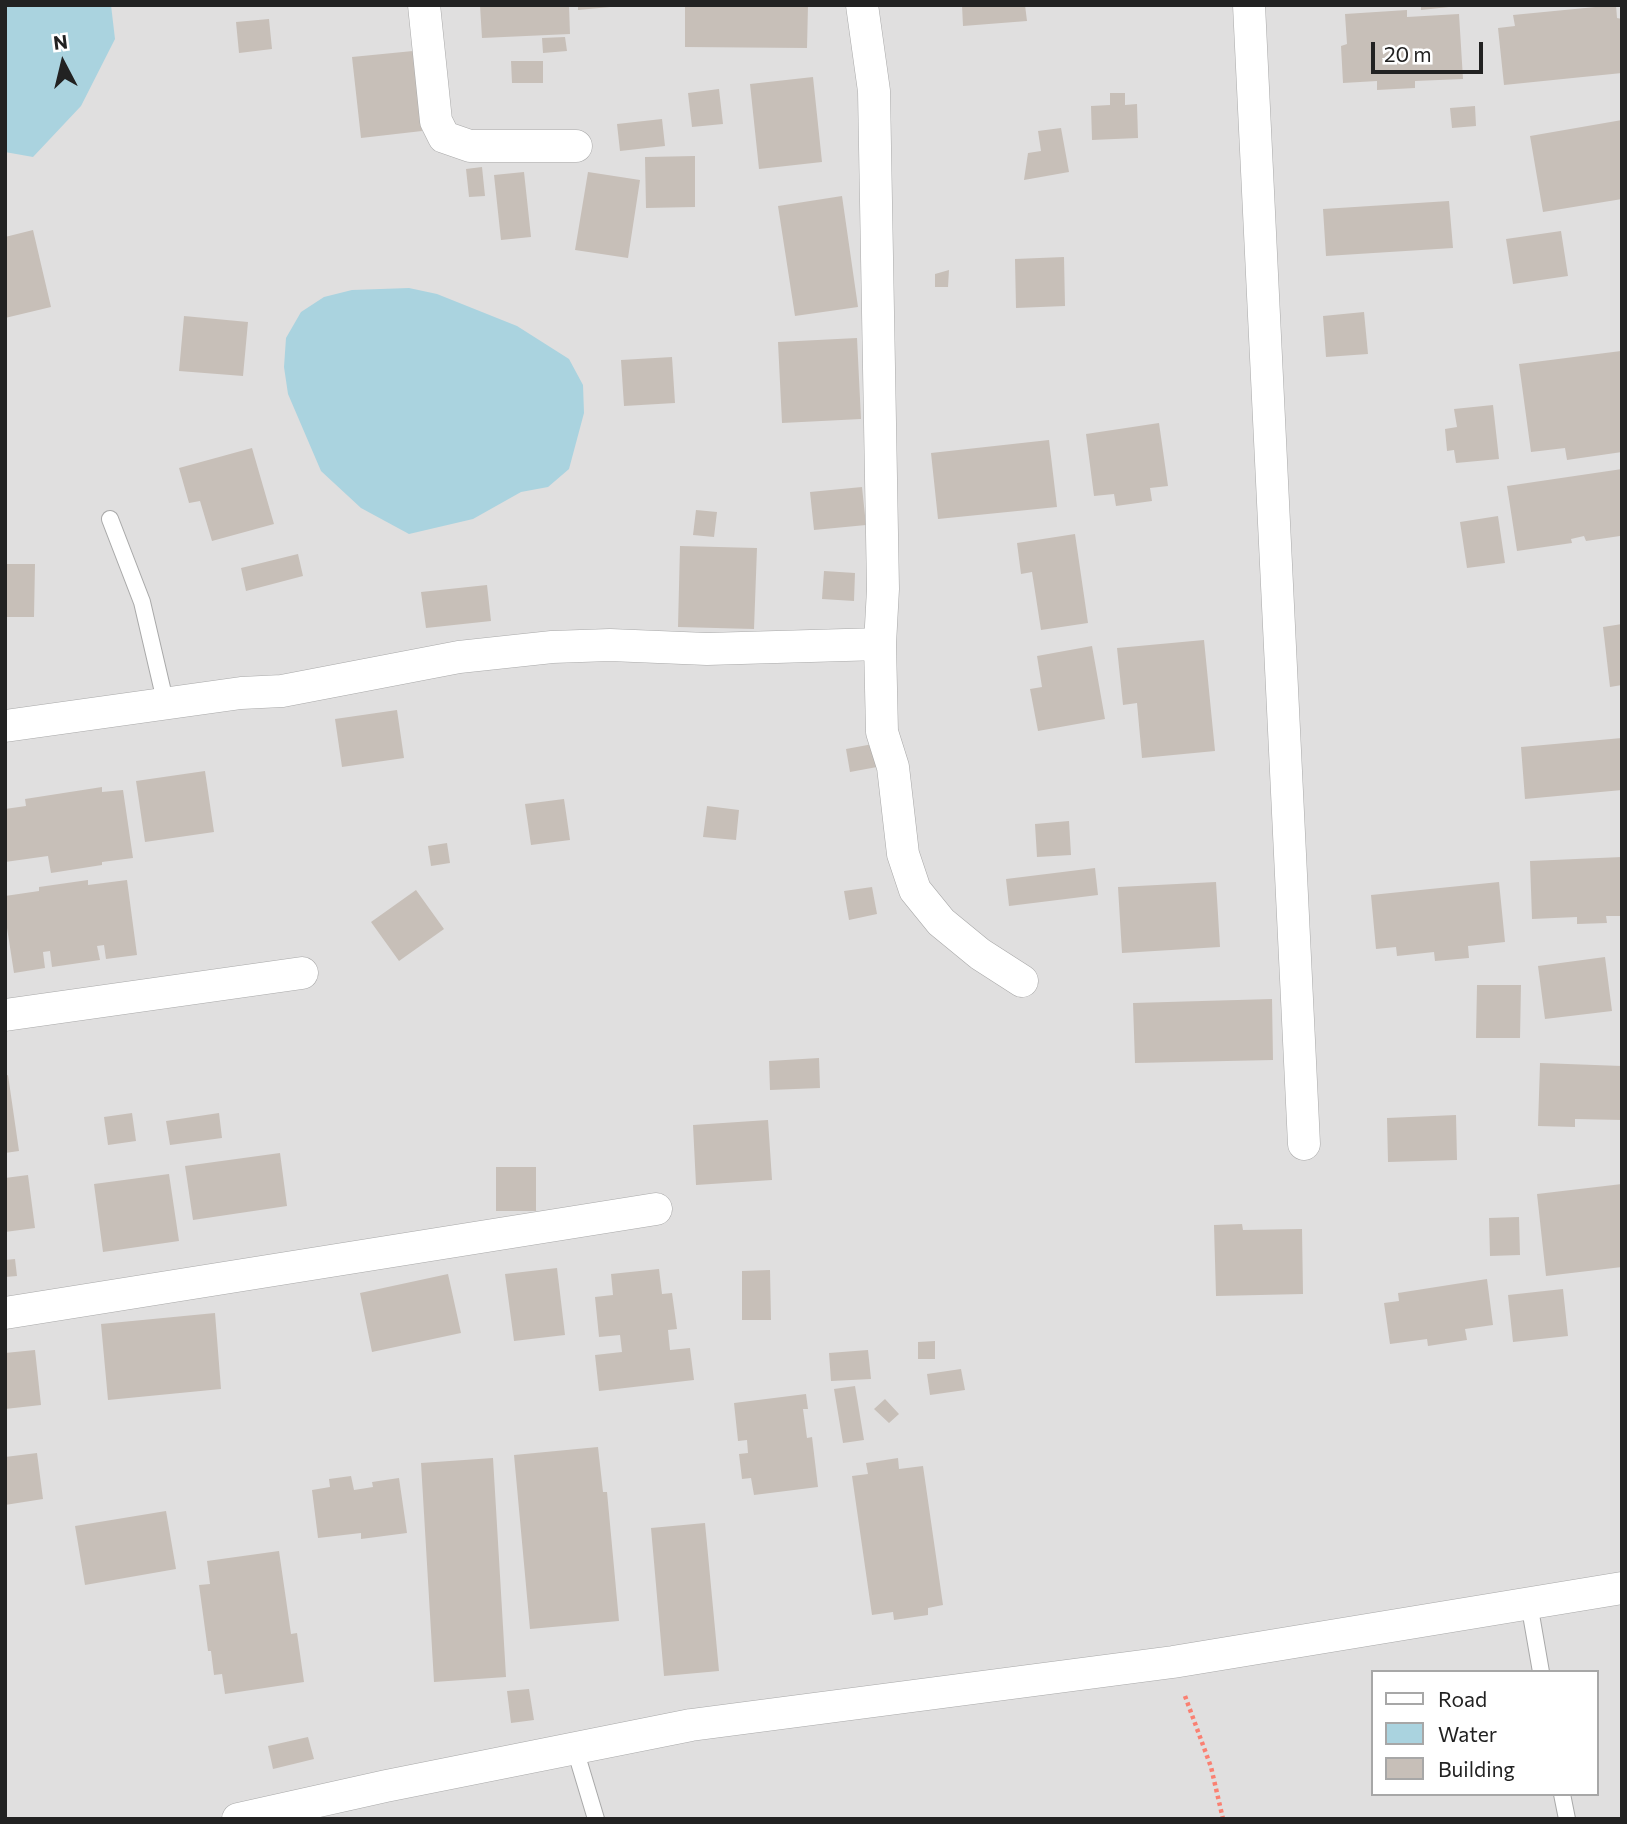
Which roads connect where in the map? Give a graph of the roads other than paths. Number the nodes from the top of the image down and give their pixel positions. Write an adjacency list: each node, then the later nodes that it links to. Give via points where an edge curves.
1 (424, 5): 4 (street, via 436,121 443,137 470,146)
2 (862, 5): 6 (street, via 874,91 883,589)
3 (1249, 5): 12 (street)
4 (576, 146)
5 (110, 519): 7 (lane, via 142,602)
6 (880, 644): 7 (street, via 552,647 459,657 282,691); 10 (street, via 882,732 893,767 903,854 915,890 941,922)
7 (166, 705): 8 (street)
8 (5, 726)
9 (302, 973): 11 (street)
10 (1022, 981)
11 (5, 1014)
12 (1304, 1144)
13 (656, 1209): 14 (street)
14 (5, 1313)
15 (1622, 1588): 16 (street)
16 (1529, 1603): 17 (lane); 18 (street, via 1173,1662 691,1725)
17 (1541, 1670)
18 (575, 1749): 20 (street); 21 (lane)
19 (1562, 1796): 22 (lane)
20 (238, 1819)
21 (596, 1819)
22 (1566, 1819)

